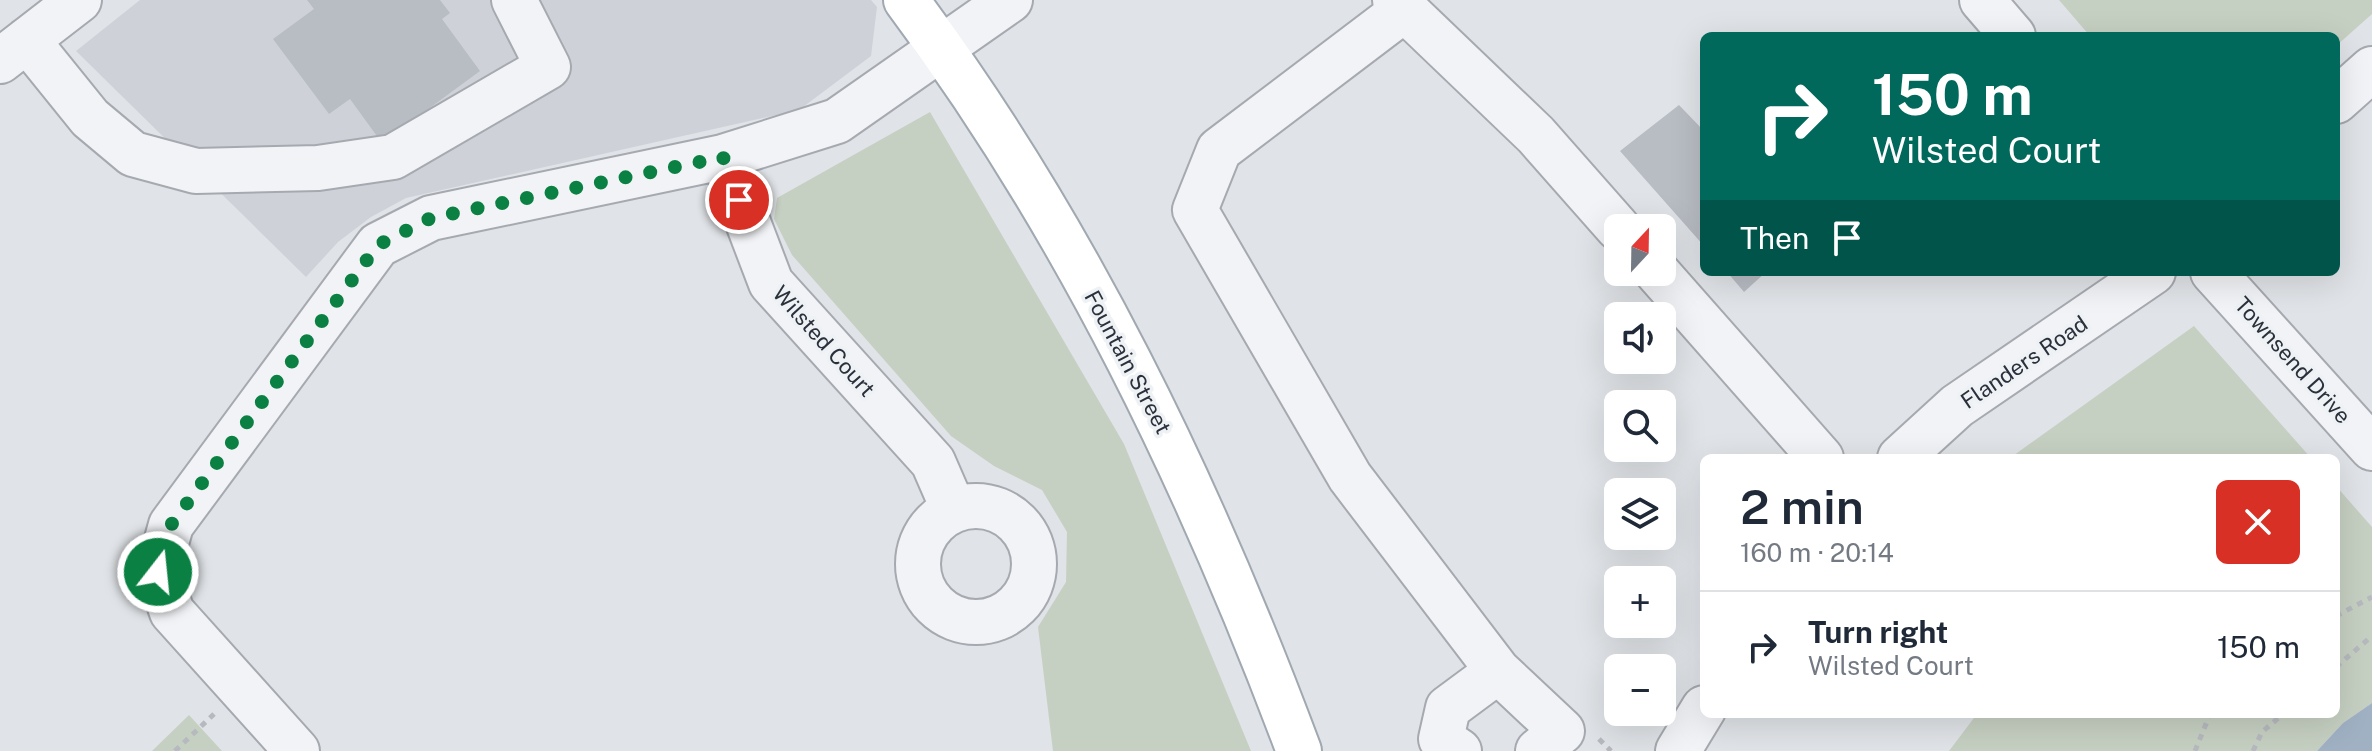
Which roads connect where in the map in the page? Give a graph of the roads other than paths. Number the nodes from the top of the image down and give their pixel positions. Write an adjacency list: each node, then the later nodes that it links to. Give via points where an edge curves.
1 (79, 0): 9 (street)
2 (514, 0): 9 (street, via 548,67 393,157 318,168 196,171 133,154)
3 (906, 0): 8 (main road, Fountain Street)
4 (1010, 0): 8 (street)
5 (1982, 0): 7 (street)
6 (1400, 5): 13 (street, via 1536,135); 21 (street, via 1219,150 1195,210 1350,477)
7 (2010, 32)
8 (941, 47): 12 (street, via 837,121); 24 (main road, Fountain Street, via 1110,323 1162,425)
9 (14, 50)
10 (2372, 69): 11 (street)
11 (2340, 97)
12 (723, 157): 20 (street, Wilsted Court, via 771,283 933,462); 23 (street, via 431,218 378,245 171,525 158,572 172,612)
13 (1606, 214)
14 (2147, 276): 19 (street, Flanders Road, via 1957,406)
15 (2217, 276): 17 (street, Townsend Drive)
16 (1669, 286): 18 (street)
17 (2372, 448)
18 (1817, 454)
19 (1904, 454)
20 (953, 508)
21 (1498, 671): 25 (street, via 1448,708 1441,739); 26 (street, via 1562,731)
22 (1700, 715): 27 (street)
23 (297, 751)
24 (1299, 751)
25 (1459, 751)
26 (1538, 751)
27 (1678, 751)

